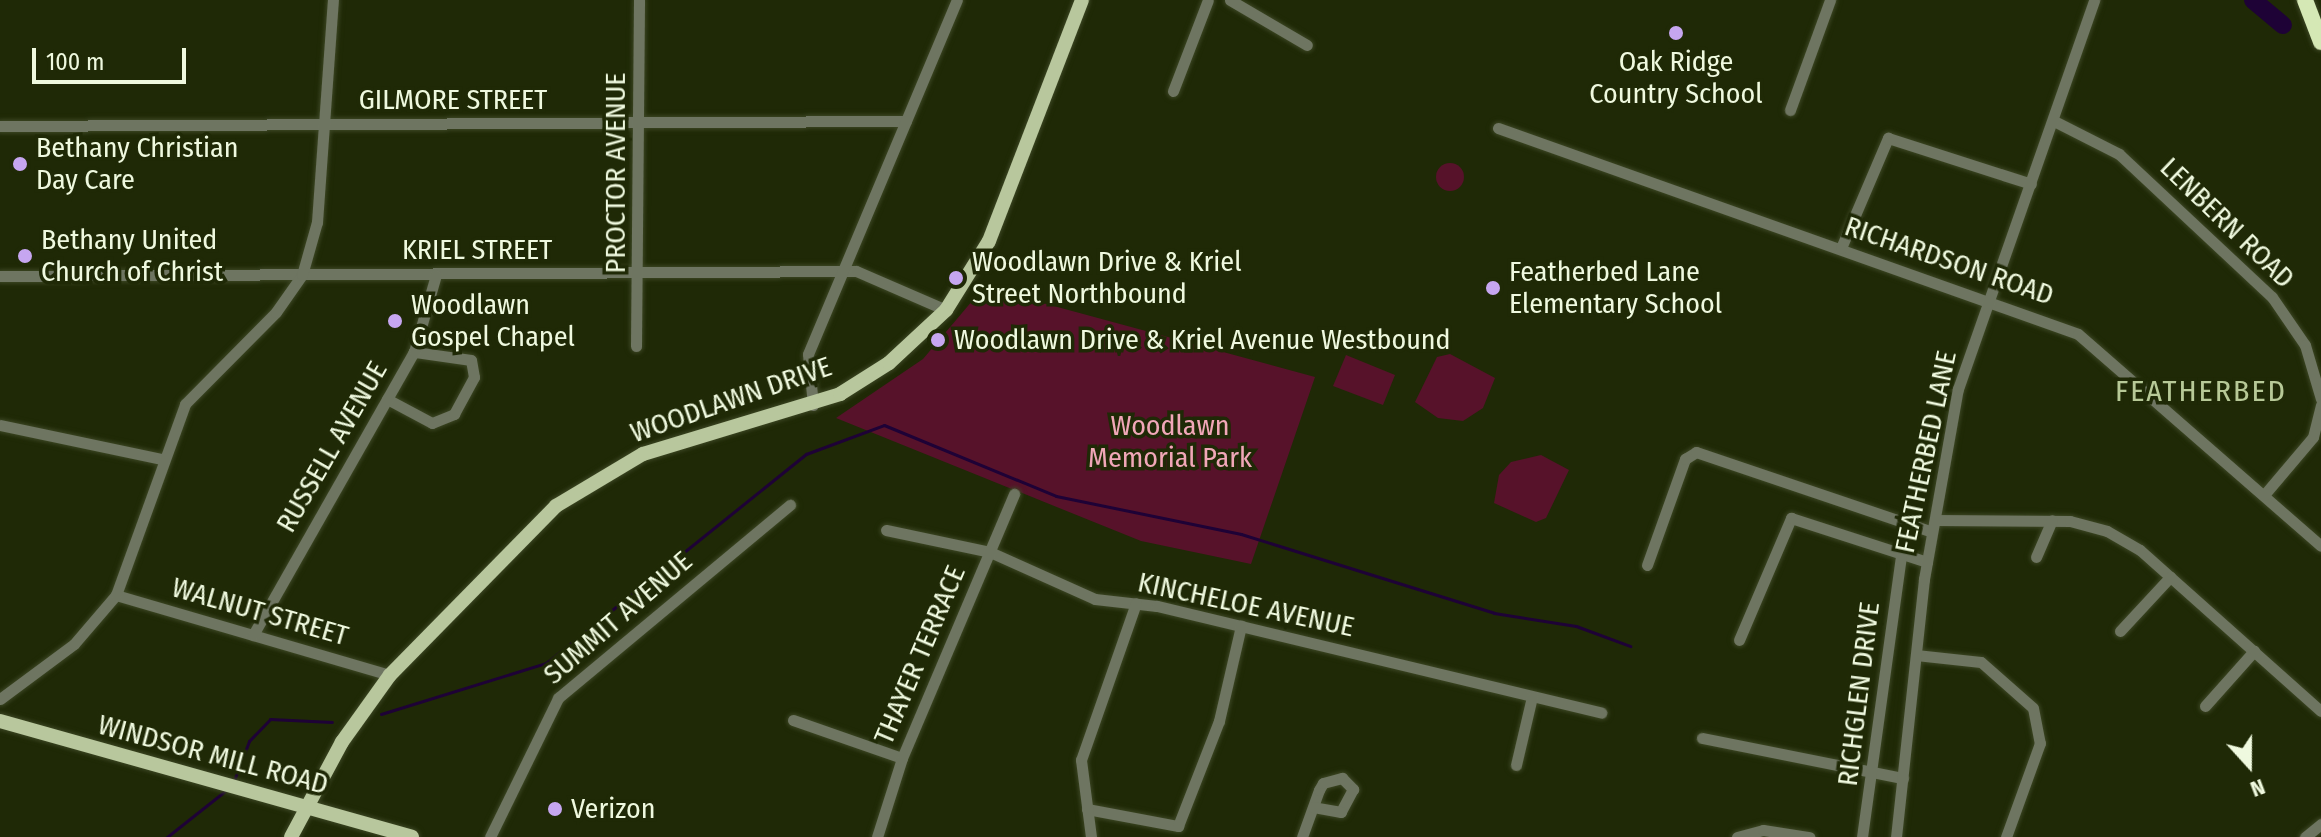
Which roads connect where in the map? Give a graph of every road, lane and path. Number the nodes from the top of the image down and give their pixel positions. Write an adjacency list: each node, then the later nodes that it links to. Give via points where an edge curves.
1 (333, 0): 17 (street)
2 (639, 0): 16 (street, PROCTOR AVENUE)
3 (957, 0): 14 (street)
4 (1082, 0): 28 (main road, WOODLAWN DRIVE, via 989,241)
5 (1208, 0): 12 (street)
6 (1230, 0): 11 (street)
7 (1830, 0): 13 (street)
8 (2094, 0): 15 (street, FEATHERBED LANE)
9 (2305, 0): 10 (highway)
10 (2321, 42)
11 (1307, 45)
12 (1173, 91)
13 (1790, 110)
14 (906, 121): 16 (street, GILMORE STREET); 22 (street)
15 (2054, 121): 20 (street, FEATHERBED LANE); 32 (street, LENBERN ROAD, via 2119,154 2272,297 2305,345)
16 (641, 123): 17 (street, GILMORE STREET); 23 (street, PROCTOR AVENUE)
17 (323, 124): 18 (street, GILMORE STREET); 24 (street, via 317,222)
18 (0, 126)
19 (1498, 128): 21 (street, RICHARDSON ROAD)
20 (2031, 184): 21 (street, via 1895,136 1880,150); 27 (street, FEATHERBED LANE)
21 (1841, 248): 27 (street, RICHARDSON ROAD)
22 (842, 271): 23 (street, KRIEL STREET); 28 (street, KRIEL STREET); 33 (street, via 808,354)
23 (640, 273): 25 (street, KRIEL STREET); 29 (street, PROCTOR AVENUE)
24 (302, 275): 25 (street, KRIEL STREET); 26 (street, KRIEL STREET); 36 (street, via 276,312 185,404)
25 (436, 275): 30 (street, RUSSELL AVENUE)
26 (0, 276)
27 (1988, 299): 38 (street, RICHARDSON ROAD, via 2090,341); 41 (street, FEATHERBED LANE, via 1958,389)
28 (946, 310): 33 (main road, WOODLAWN DRIVE, via 889,363)
29 (636, 346)
30 (414, 352): 31 (street, RUSSELL AVENUE); 31 (street, via 471,360 474,377 454,414 432,423)
31 (387, 399): 54 (street, RUSSELL AVENUE)
32 (2321, 399)
33 (813, 405): 58 (main road, WOODLAWN DRIVE, via 666,446 580,488 531,527)
34 (2321, 405): 38 (street, via 2313,437)
35 (0, 425): 36 (street)
36 (161, 459): 50 (street)
37 (1014, 494): 44 (street, THAYER TERRACE)
38 (2264, 495): 43 (street, RICHARDSON ROAD)
39 (790, 505): 77 (street, SUMMIT AVENUE, via 558,698)
40 (2052, 520): 41 (street); 46 (street); 49 (street, via 2107,531)
41 (1933, 526): 47 (street, FEATHERBED LANE); 48 (street, via 1696,452 1685,459)
42 (886, 530): 44 (street, KINCHELOE AVENUE)
43 (2321, 546)
44 (990, 552): 51 (street, KINCHELOE AVENUE, via 1095,599); 67 (street, THAYER TERRACE)
45 (1901, 556): 47 (street); 55 (street, via 1791,518); 69 (street, RICHGLEN DRIVE)
46 (2036, 557)
47 (1927, 562): 57 (street, FEATHERBED LANE)
48 (1647, 565)
49 (2170, 577): 53 (street); 56 (street)
50 (116, 595): 54 (street, WALNUT STREET); 60 (street, via 74,644)
51 (1136, 603): 52 (street, KINCHELOE AVENUE); 73 (street, via 1081,760)
52 (1241, 626): 59 (street, KINCHELOE AVENUE); 73 (street, via 1219,721 1178,826)
53 (2120, 631)
54 (253, 635): 58 (street, WALNUT STREET)
55 (1739, 640)
56 (2254, 651): 61 (street); 62 (street)
57 (1916, 655): 70 (street, FEATHERBED LANE); 85 (street, via 1981,662 2033,708 2040,743)
58 (390, 675): 71 (main road, WOODLAWN DRIVE)
59 (1532, 697): 63 (street, KINCHELOE AVENUE); 68 (street)
60 (0, 699)
61 (2205, 706)
62 (2321, 711)
63 (1601, 713)
64 (793, 720): 67 (street)
65 (0, 721): 71 (main road, WINDSOR MILL ROAD)
66 (1702, 738): 69 (street)
67 (902, 758): 78 (street, THAYER TERRACE)
68 (1516, 765)
69 (1871, 775): 70 (street); 83 (street, RICHGLEN DRIVE)
70 (1903, 778): 84 (street, FEATHERBED LANE)
71 (308, 807): 75 (main road, WOODLAWN DRIVE); 76 (main road, WINDSOR MILL ROAD)
72 (1313, 807): 80 (street)
73 (1087, 809): 79 (street)
74 (2321, 824): 86 (street)
75 (291, 837)
76 (412, 837)
77 (490, 837)
78 (877, 837)
79 (1091, 837)
80 (1302, 837)
81 (1737, 837): 82 (street, via 1763,830)
82 (1809, 837)
83 (1862, 837)
84 (1896, 837)
85 (2006, 837)
86 (2305, 837)

